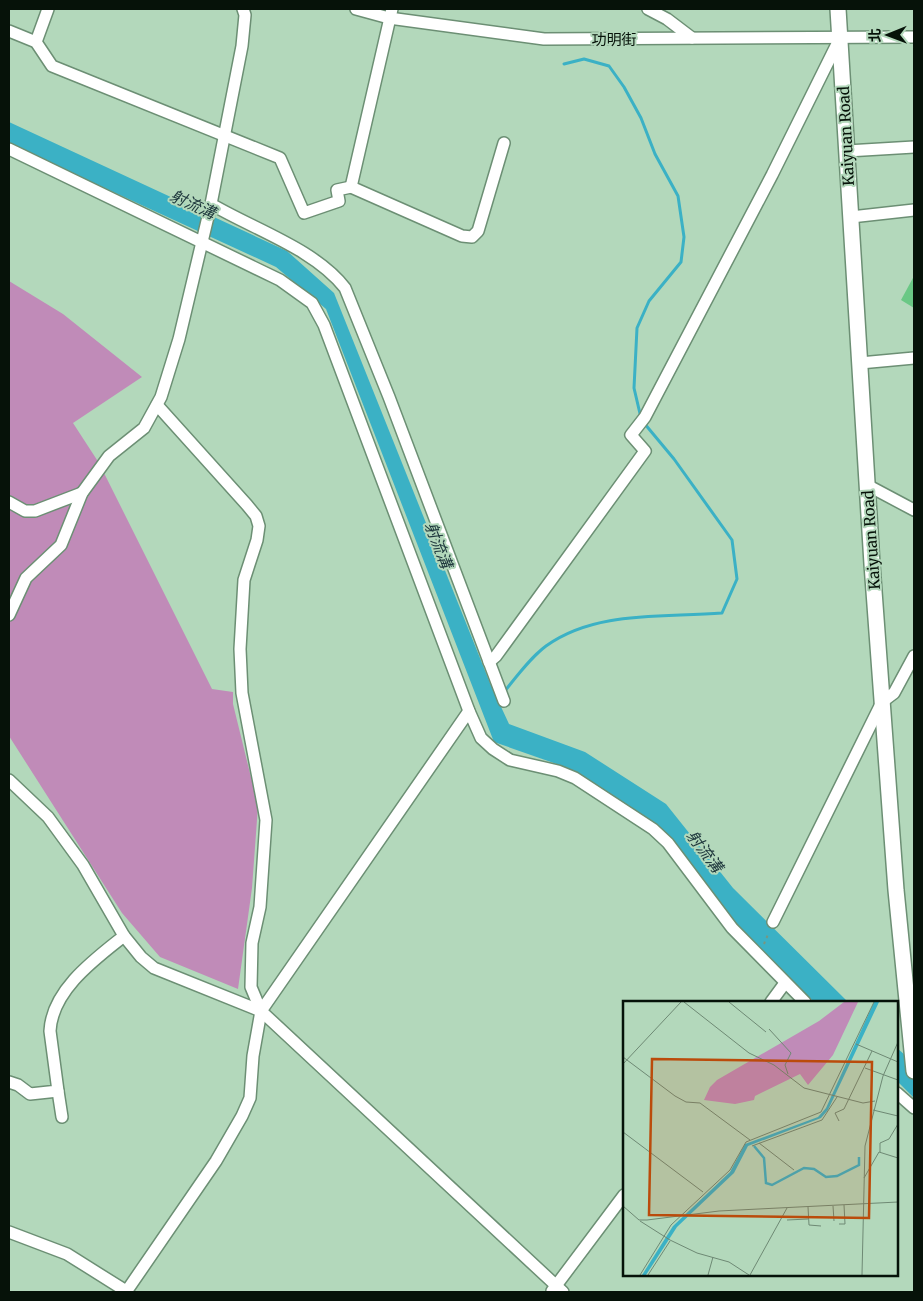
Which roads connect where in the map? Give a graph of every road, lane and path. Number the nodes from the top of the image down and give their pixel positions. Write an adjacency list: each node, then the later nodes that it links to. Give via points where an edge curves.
1 (48, 9): 11 (street)
2 (243, 9): 12 (street, via 242,46)
3 (356, 9): 6 (street, 功明街)
4 (648, 9): 10 (street)
5 (838, 9): 9 (main road, Kaiyuan Road)
6 (390, 13): 10 (street, 功明街, via 544,39); 17 (street)
7 (9, 31): 11 (street)
8 (914, 36): 9 (street, 功明街)
9 (840, 37): 10 (street, 功明街); 16 (main road, Kaiyuan Road); 31 (street, via 645,417 631,435 645,451)
10 (692, 38)
11 (36, 42): 12 (street, via 52,66)
12 (225, 137): 17 (street, via 280,158 304,214 338,201 337,190); 18 (street)
13 (504, 143): 17 (street, via 478,231 472,237 462,236)
14 (914, 148): 16 (street)
15 (9, 149): 21 (street)
16 (847, 151): 20 (main road, Kaiyuan Road)
17 (351, 187)
18 (210, 206): 21 (street); 31 (street, via 300,252 334,274 345,288)
19 (914, 210): 20 (street)
20 (851, 217): 23 (main road, Kaiyuan Road)
21 (202, 238): 24 (street, via 179,339); 34 (street, via 280,280 312,303 324,325)
22 (914, 358): 23 (street)
23 (860, 363): 25 (main road, Kaiyuan Road)
24 (157, 405): 26 (street, via 144,428 108,456); 42 (street, via 247,505 259,526 244,580 240,649 242,693 266,820 260,907 252,943 251,987)
25 (867, 485): 28 (street); 33 (main road, Kaiyuan Road)
26 (82, 493): 27 (street, via 35,511 25,511); 29 (street, via 61,545 26,578)
27 (9, 502)
28 (914, 510)
29 (9, 615)
30 (914, 656): 33 (street, via 894,693)
31 (489, 662): 32 (street)
32 (504, 700)
33 (882, 702): 36 (street); 43 (main road, Kaiyuan Road)
34 (469, 711): 38 (street, via 481,738 492,750 510,760 558,770 575,778 653,829 668,843 732,928); 42 (street)
35 (9, 780): 37 (street, via 53,824 83,865)
36 (773, 922): 38 (path)
37 (124, 936): 42 (street, via 154,968); 45 (street, via 71,984 57,1005 50,1030)
38 (758, 955): 39 (street)
39 (786, 983): 40 (street); 41 (street)
40 (772, 1001)
41 (804, 1001)
42 (260, 1011): 51 (street); 52 (street, via 250,1098 245,1110 216,1161)
43 (914, 1071)
44 (9, 1082): 45 (street, via 30,1094)
45 (58, 1090): 48 (street)
46 (898, 1094): 47 (street)
47 (914, 1108)
48 (62, 1117)
49 (623, 1196): 51 (street)
50 (9, 1232): 52 (street, via 67,1254)
51 (556, 1290)
52 (126, 1292)

